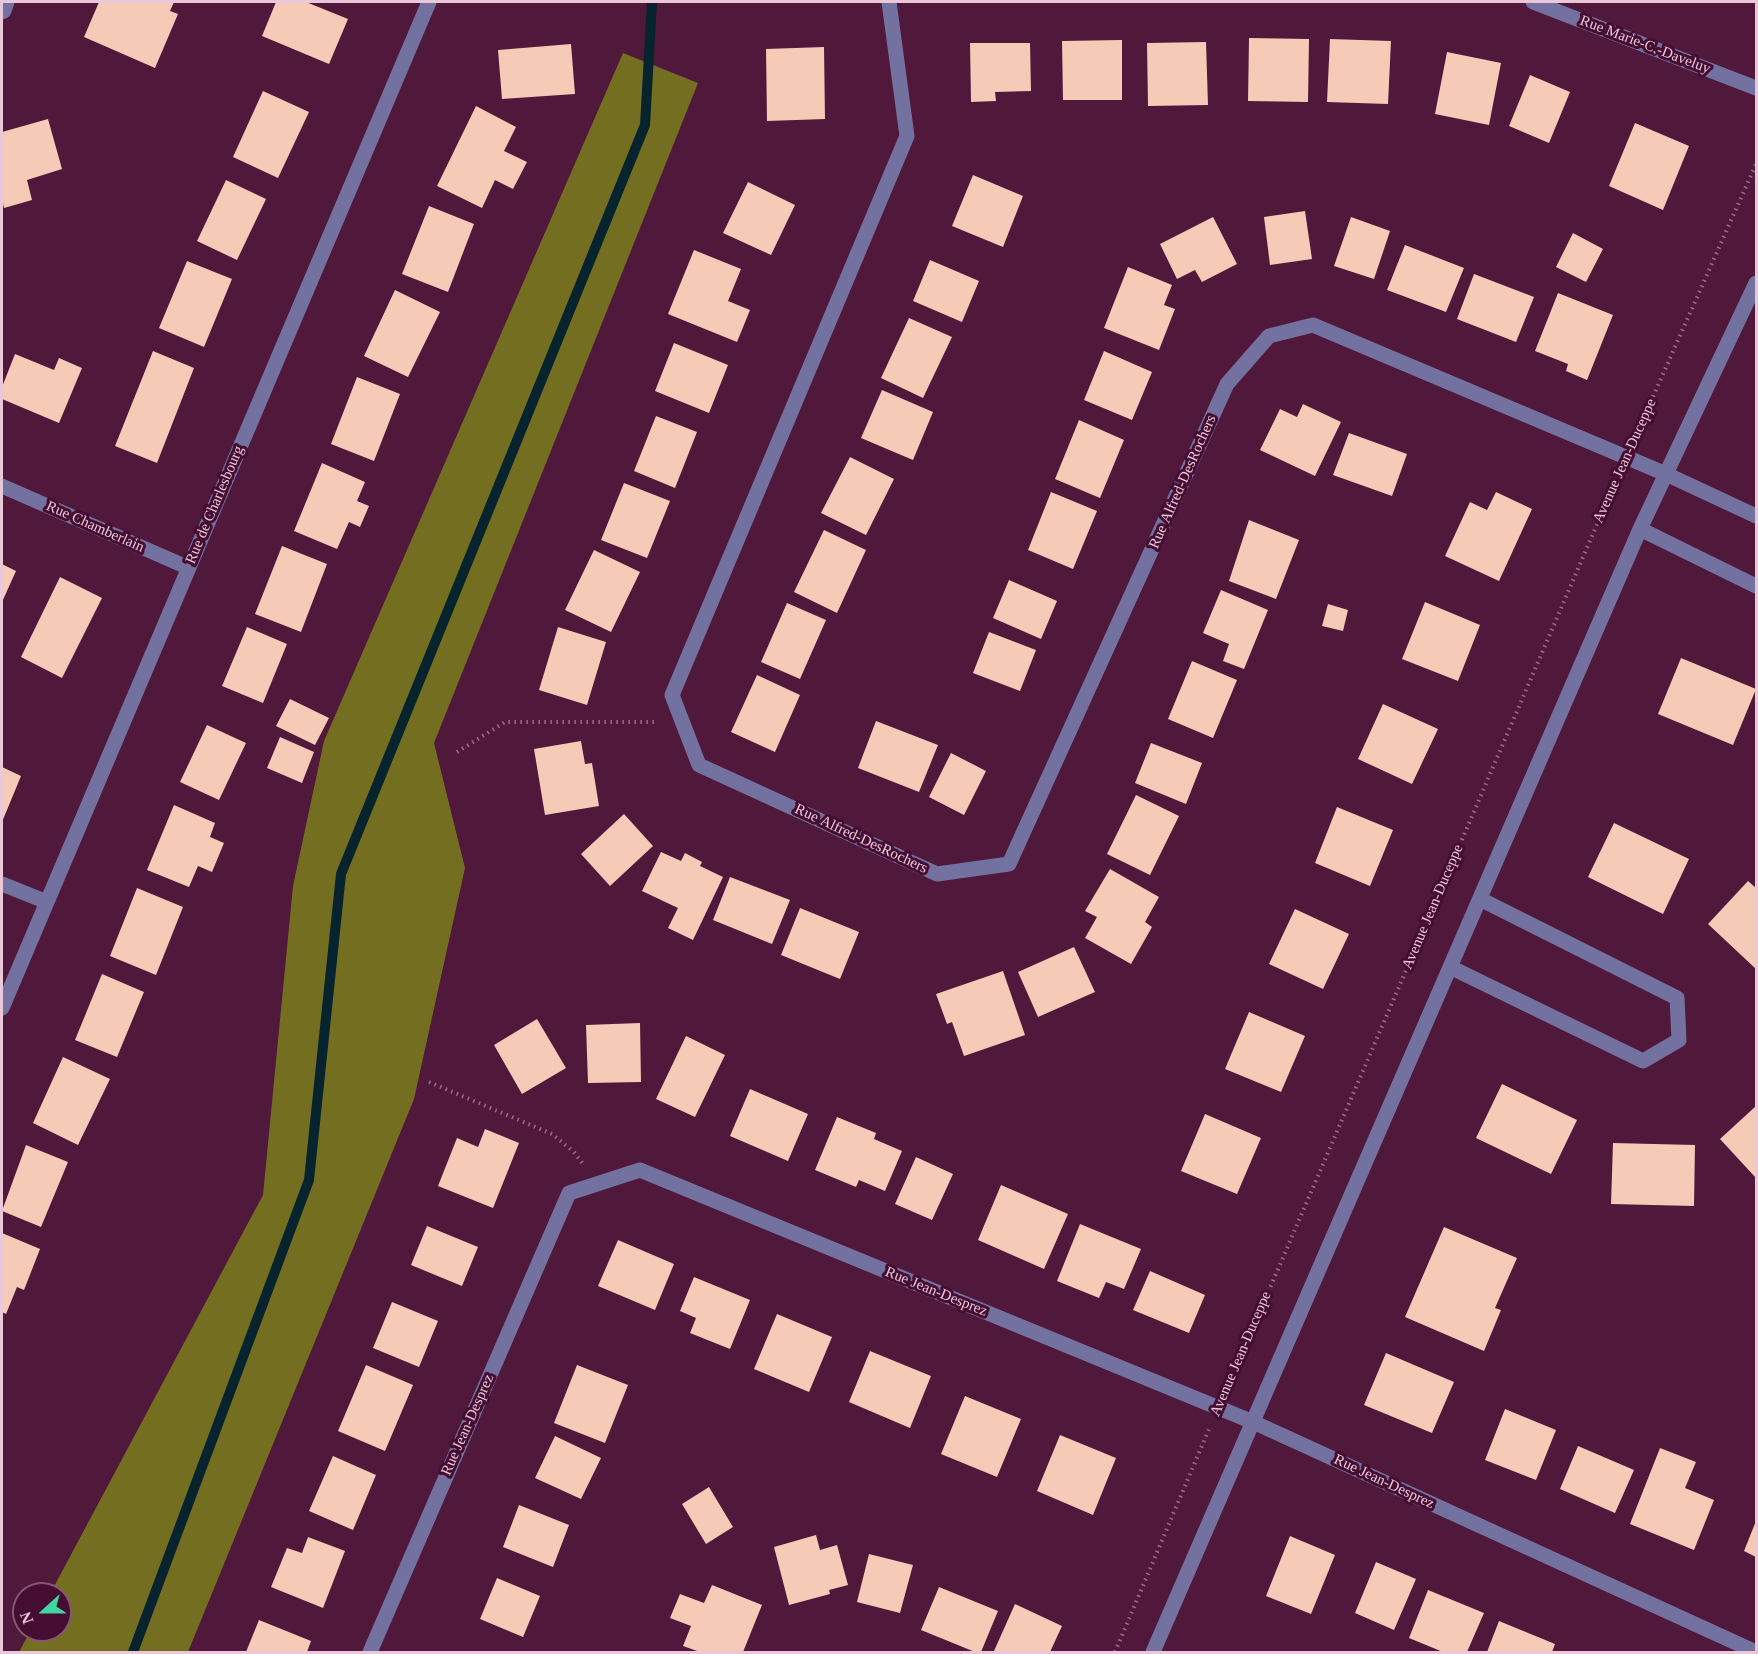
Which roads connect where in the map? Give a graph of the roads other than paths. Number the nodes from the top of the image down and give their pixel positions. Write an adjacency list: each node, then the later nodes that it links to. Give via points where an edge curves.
1 (7, 2): 5 (street)
2 (429, 2): 12 (street, Rue de Charlesbourg)
3 (889, 2): 8 (street, Rue Alfred-DesRochers, via 907,136 672,695 699,765 937,874 1009,864 1227,384 1269,336 1313,326)
4 (1533, 2): 6 (street, Rue Marie-C.-Daveluy)
5 (2, 12)
6 (1756, 88)
7 (1756, 284): 8 (street)
8 (1666, 474): 10 (street); 11 (street)
9 (2, 486): 12 (street, Rue Chamberlain)
10 (1756, 516)
11 (1640, 529): 13 (street); 15 (street)
12 (189, 568): 16 (street, Rue de Charlesbourg)
13 (1756, 586)
14 (2, 884): 16 (street)
15 (1480, 899): 17 (street); 17 (street, via 1677,998 1679,1041 1643,1061)
16 (47, 902): 18 (street, Rue de Charlesbourg)
17 (1450, 967): 19 (street)
18 (2, 1008)
19 (1252, 1422): 20 (street, Rue Jean-Desprez); 21 (street, Rue Jean-Desprez, via 640,1170 569,1193); 22 (street)
20 (1756, 1652)
21 (369, 1653)
22 (1153, 1653)

